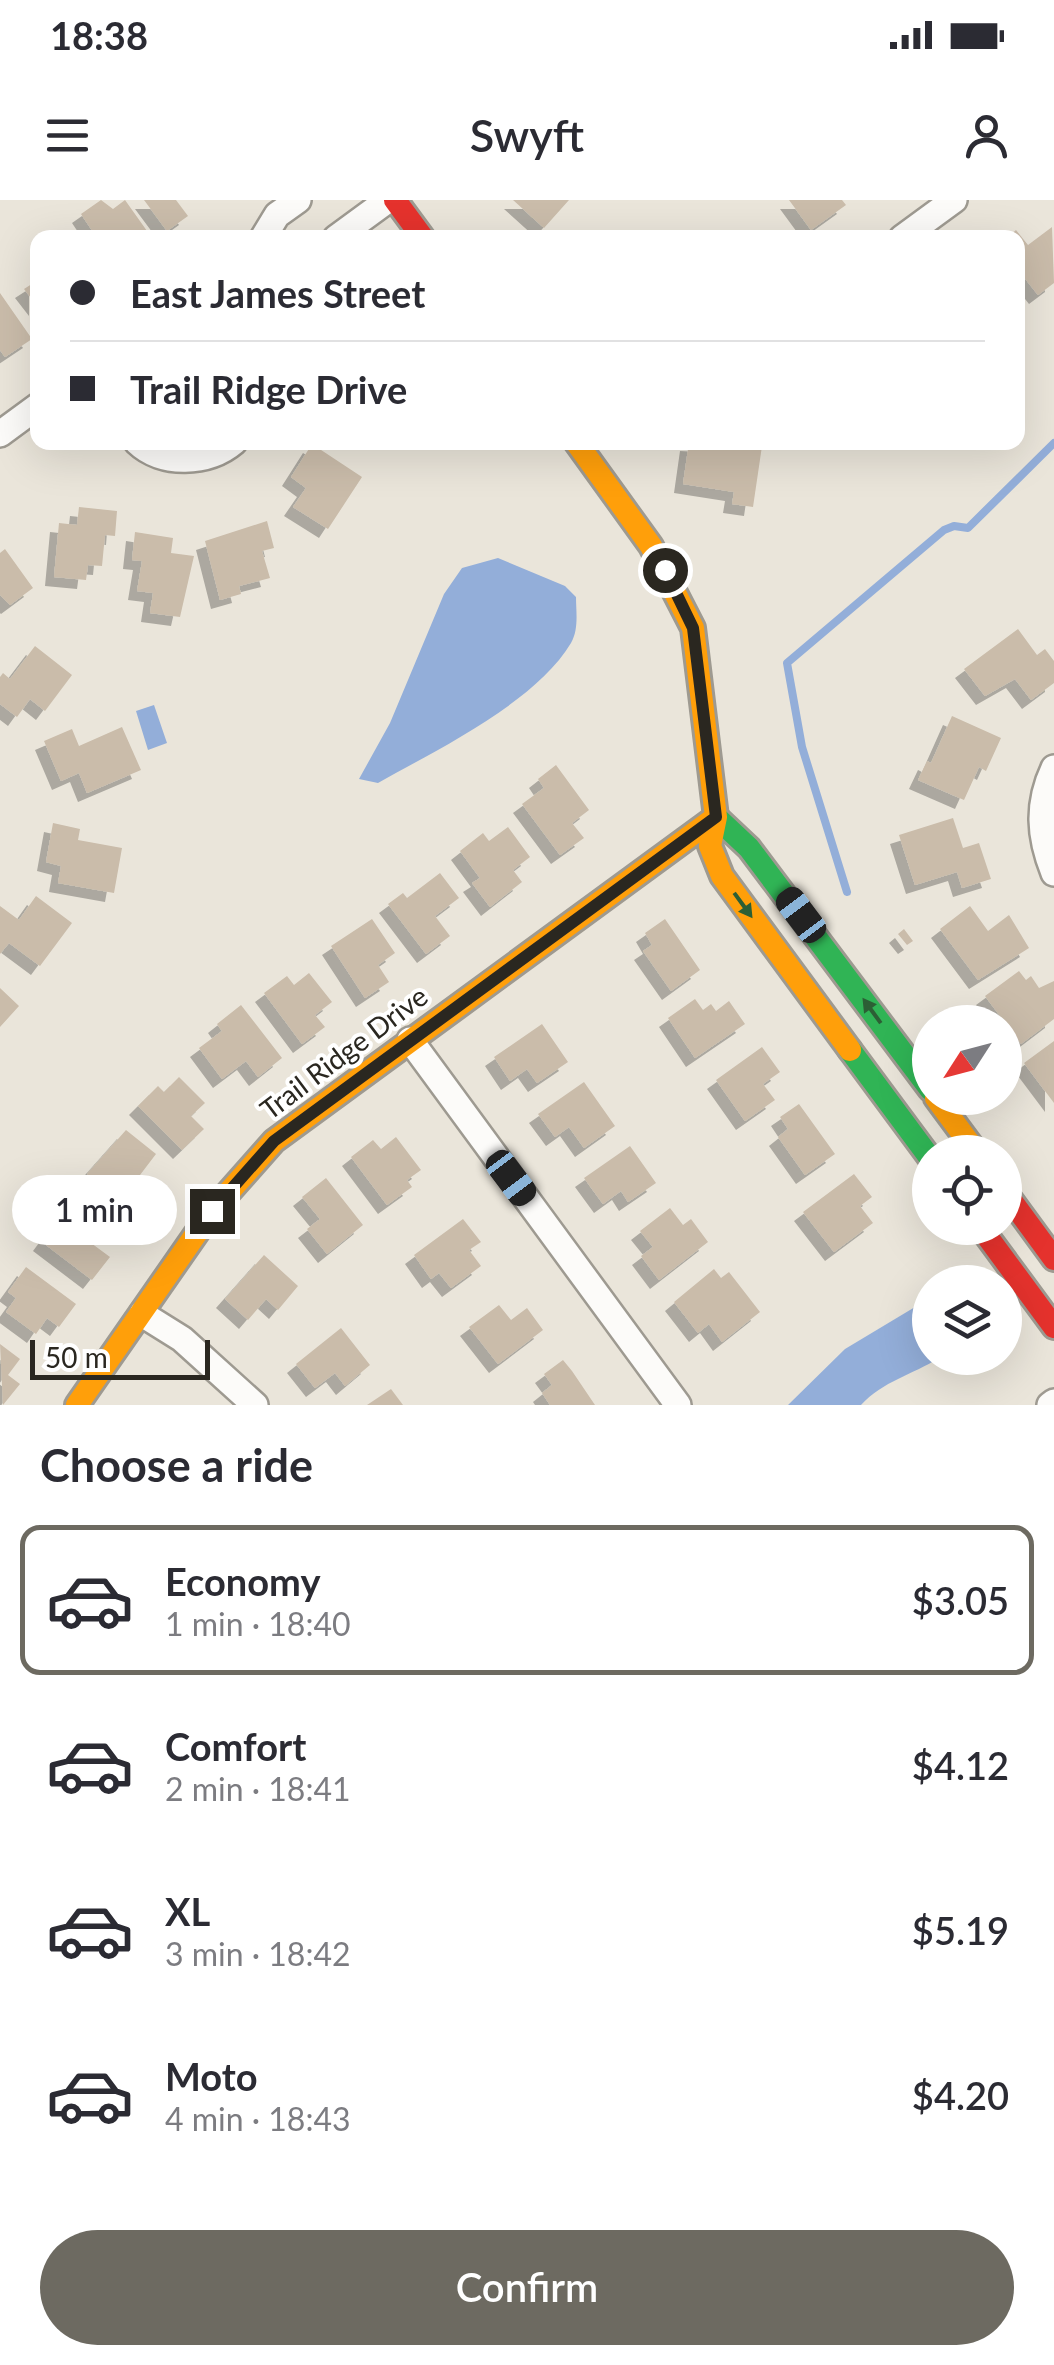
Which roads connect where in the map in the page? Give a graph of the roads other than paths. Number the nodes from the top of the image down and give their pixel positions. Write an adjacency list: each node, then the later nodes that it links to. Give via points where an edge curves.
1 (298, 200): 4 (street)
2 (392, 200): 5 (street); 6 (street)
3 (954, 200): 7 (street)
4 (268, 230)
5 (348, 230)
6 (416, 230)
7 (913, 230)
8 (30, 412): 9 (street)
9 (0, 434)
10 (152, 450): 11 (street, via 169,459)
11 (218, 450)
12 (582, 450): 14 (street, via 651,546 693,628)
13 (1054, 768): 15 (street, via 1042,807)
14 (716, 817): 16 (street, Trail Ridge Drive); 17 (street, one-way to 14, via 750,848); 18 (street, one-way to 18, via 710,846 722,876)
15 (1054, 873)
16 (410, 1040): 22 (street, Trail Ridge Drive, via 251,1163); 26 (street)
17 (912, 1065)
18 (913, 1135)
19 (1022, 1215): 21 (street)
20 (994, 1245): 23 (street)
21 (1054, 1259)
22 (142, 1314): 24 (street, Trail Ridge Drive); 25 (street, via 182,1339)
23 (1054, 1327)
24 (77, 1405)
25 (256, 1405)
26 (678, 1405)

